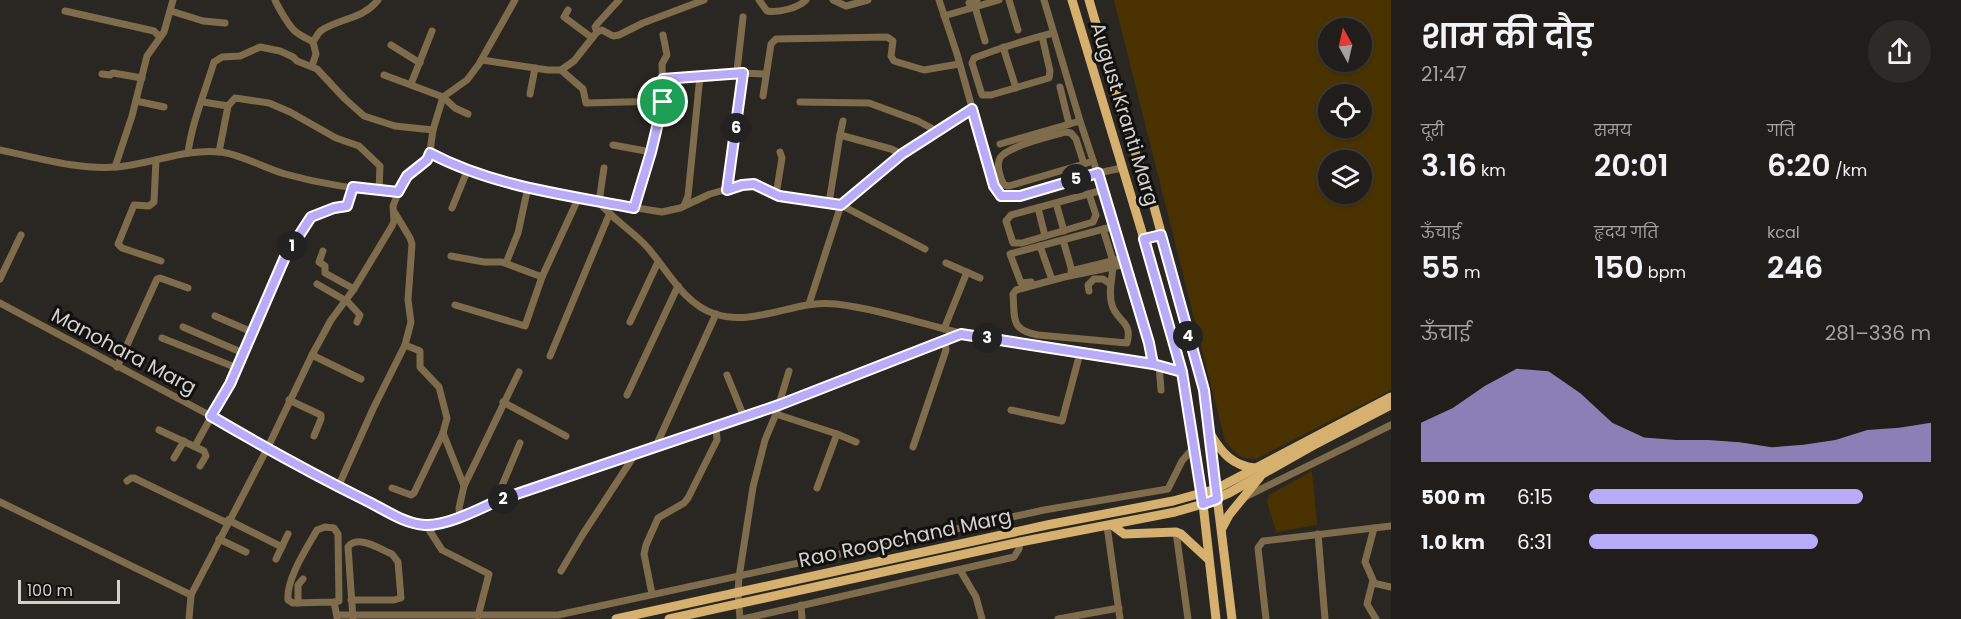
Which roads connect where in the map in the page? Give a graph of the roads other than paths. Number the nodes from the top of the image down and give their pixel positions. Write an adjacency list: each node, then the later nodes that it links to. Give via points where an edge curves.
1 (172, 0): 20 (street)
2 (275, 0): 32 (street, via 294,31)
3 (378, 0): 32 (street, via 356,17 320,31)
4 (515, 0): 35 (street)
5 (619, 0): 27 (street, via 598,23)
6 (704, 0): 27 (street, via 619,35 602,30)
7 (759, 0): 8 (street, via 767,11 773,12)
8 (806, 0)
9 (832, 0): 10 (street, via 846,6)
10 (868, 0)
11 (939, 0): 21 (street)
12 (999, 0): 17 (street)
13 (1009, 0): 24 (street)
14 (1044, 0): 26 (street)
15 (1089, 0): 16 (main road); 99 (main road, August Kranti Marg)
16 (1073, 2): 84 (main road, August Kranti Marg)
17 (974, 3): 21 (street); 31 (street)
18 (568, 9): 27 (street, via 564,17)
19 (64, 11): 30 (street, via 154,31)
20 (171, 11): 23 (street); 30 (street)
21 (944, 16): 37 (street)
22 (743, 17): 41 (street, via 736,67)
23 (225, 23)
24 (1018, 30)
25 (432, 31): 36 (street)
26 (1053, 33): 29 (street); 64 (street)
27 (594, 34): 40 (street, via 574,61)
28 (663, 35): 47 (street, via 667,55 662,64)
29 (1042, 36): 34 (street); 50 (street, via 1050,76)
30 (160, 37): 46 (street, via 147,56)
31 (985, 41)
32 (313, 42): 38 (street, via 316,54)
33 (391, 45): 36 (street)
34 (1003, 47): 50 (street); 50 (street, via 972,60 980,92 990,96)
35 (482, 60): 39 (street); 54 (street, via 467,80)
36 (420, 63): 48 (street)
37 (959, 64): 43 (street, via 924,70 894,61 893,41 887,37 780,38 771,44); 62 (street)
38 (312, 66): 56 (street, via 280,51 260,47 240,56 222,57 214,62); 67 (street, via 364,116 394,126)
39 (536, 68): 40 (street); 52 (street)
40 (561, 70): 57 (street, via 583,89 586,103)
41 (741, 72): 43 (street); 45 (street); 89 (street)
42 (102, 74): 46 (street)
43 (766, 74): 53 (street)
44 (384, 75): 48 (street)
45 (700, 76): 47 (street); 101 (street)
46 (142, 78): 55 (street)
47 (663, 79): 57 (street)
48 (411, 84): 54 (street)
49 (1060, 87): 66 (street)
50 (1016, 88)
51 (273, 94): 59 (street)
52 (530, 94)
53 (763, 96)
54 (443, 97): 63 (street); 67 (street)
55 (136, 101): 61 (street); 82 (street)
56 (202, 102): 60 (street); 76 (street, via 192,127)
57 (663, 102): 74 (street)
58 (800, 102): 68 (street, via 869,103)
59 (269, 103): 60 (street, via 235,98); 91 (street, via 359,146 380,166)
60 (228, 106): 73 (street)
61 (164, 107)
62 (972, 109): 68 (street); 86 (street, via 994,186 1001,196 1020,196)
63 (468, 114)
64 (1080, 121): 66 (street); 80 (street)
65 (843, 122): 69 (street)
66 (1069, 124): 70 (street)
67 (433, 130): 77 (street)
68 (937, 130): 78 (street)
69 (840, 135): 78 (street); 97 (street)
70 (1000, 144)
71 (613, 145): 74 (street)
72 (0, 150): 82 (street, via 66,164)
73 (219, 152): 76 (street); 88 (street, via 285,174)
74 (651, 152): 104 (street)
75 (780, 152): 94 (street)
76 (188, 153): 79 (street)
77 (430, 153): 85 (street); 92 (street, via 407,176)
78 (902, 154): 100 (street)
79 (156, 160): 82 (street); 120 (street, via 154,201 149,206 134,205 118,244)
80 (1093, 161): 81 (street); 86 (street)
81 (1084, 164): 81 (street, via 1076,139 1066,132 1010,150 1001,155 998,163 1002,181 1009,186)
82 (115, 167)
83 (604, 168): 96 (street)
84 (1122, 168): 86 (street); 102 (main road, August Kranti Marg)
85 (468, 170): 87 (street); 103 (street)
86 (1098, 173): 90 (street)
87 (528, 186): 95 (street); 123 (street, via 518,232)
88 (353, 187): 91 (street); 148 (street, via 347,206 311,217 285,257)
89 (727, 190): 94 (street, via 754,184); 101 (street)
90 (1103, 190): 93 (street); 108 (street)
91 (380, 191): 92 (street)
92 (398, 192): 106 (street)
93 (1089, 194): 98 (street); 110 (street, via 1096,220)
94 (776, 195): 97 (street)
95 (578, 199): 96 (street); 129 (street)
96 (599, 202): 104 (street); 107 (street)
97 (829, 203): 100 (street)
98 (1056, 203): 105 (street); 110 (street)
99 (1153, 203): 102 (main road); 112 (main road, August Kranti Marg)
100 (841, 205): 117 (street); 140 (street)
101 (684, 206): 104 (street, via 662,212)
102 (1134, 207): 114 (main road, August Kranti Marg)
103 (452, 208)
104 (634, 208)
105 (1038, 208): 113 (street); 113 (street, via 1011,215 1006,226 1016,244)
106 (393, 210): 136 (street, via 392,226); 152 (street, via 412,244 408,300 411,322)
107 (609, 215): 122 (street); 156 (street)
108 (1115, 226): 109 (street); 121 (street)
109 (1103, 229): 115 (street); 125 (street)
110 (1064, 231): 113 (street)
111 (21, 235): 131 (street)
112 (1161, 235): 114 (main road); 180 (main road, August Kranti Marg, via 1200,376)
113 (1046, 236)
114 (1144, 239): 162 (main road, August Kranti Marg)
115 (1064, 240): 116 (street); 126 (street)
116 (1040, 246): 128 (street); 128 (street, via 1010,257 1022,283)
117 (925, 249)
118 (323, 251): 136 (street, via 319,262 325,266 325,273)
119 (451, 256): 123 (street)
120 (161, 261)
121 (1125, 261): 125 (street); 157 (street)
122 (658, 262): 134 (street); 145 (street)
123 (506, 263): 129 (street)
124 (946, 263): 127 (street)
125 (1113, 264): 126 (street); 133 (street); 133 (street, via 1016,290 1015,322 1025,333 1128,343 1126,324 1111,304)
126 (1072, 271): 128 (street)
127 (967, 272): 130 (street); 147 (street)
128 (1051, 276)
129 (542, 277): 141 (street, via 525,326)
130 (980, 278)
131 (0, 279)
132 (318, 284): 138 (street)
133 (1110, 284): 137 (street, via 1094,279 1088,285)
134 (678, 286): 142 (street, via 693,301); 166 (street)
135 (188, 288): 158 (street, via 157,279)
136 (354, 289): 138 (street)
137 (1089, 291)
138 (345, 300): 144 (street, via 359,312); 155 (street)
139 (0, 303): 158 (street, Manohara Marg)
140 (809, 304): 142 (street, via 761,315); 147 (street, via 874,311)
141 (455, 305)
142 (716, 314): 190 (street)
143 (215, 316): 148 (street)
144 (357, 322)
145 (630, 322)
146 (183, 327): 153 (street)
147 (944, 329): 149 (street)
148 (252, 332): 153 (street)
149 (961, 334): 151 (street); 154 (street)
150 (162, 338): 159 (street)
151 (945, 340): 170 (street); 188 (street)
152 (405, 345): 179 (street, via 420,351 420,367 439,387 447,412); 198 (street)
153 (243, 353): 159 (street)
154 (1080, 353): 157 (street); 172 (street, via 1062,421)
155 (312, 355): 164 (street); 168 (street)
156 (550, 356)
157 (1156, 364): 162 (street); 165 (street)
158 (117, 367): 174 (street, Manohara Marg)
159 (237, 368): 174 (street)
160 (789, 371): 170 (street)
161 (519, 372): 169 (street)
162 (1182, 372): 189 (main road, August Kranti Marg)
163 (727, 375): 175 (street)
164 (361, 379)
165 (1161, 390)
166 (627, 395)
167 (1391, 397): 195 (main road)
168 (289, 400): 182 (street, via 321,415); 191 (street)
169 (503, 402): 183 (street); 197 (street)
170 (779, 405): 173 (street); 175 (street)
171 (1391, 405): 195 (main road)
172 (1011, 410)
173 (776, 414): 181 (street); 224 (street, via 756,468)
174 (211, 416): 187 (street); 191 (street, Manohara Marg)
175 (744, 417): 177 (street)
176 (1391, 425): 203 (street)
177 (716, 427): 190 (street); 229 (street, via 717,440 688,498 658,518 645,545)
178 (159, 430): 184 (street)
179 (443, 433): 197 (street); 199 (street, via 414,493)
180 (1210, 433): 195 (main road, via 1227,457); 201 (main road, August Kranti Marg)
181 (837, 434): 186 (street); 200 (street)
182 (314, 436)
183 (566, 436)
184 (183, 441): 187 (street); 193 (street)
185 (520, 442): 204 (street)
186 (856, 442)
187 (195, 446): 194 (street, via 206,453)
188 (913, 447)
189 (1194, 447): 202 (main road, August Kranti Marg); 224 (street, via 1168,489 1044,510)
190 (655, 448): 192 (street)
191 (267, 449): 198 (street, Manohara Marg); 207 (street)
192 (634, 456): 204 (street); 223 (street)
193 (174, 458)
194 (200, 466)
195 (1260, 470): 201 (main road); 203 (main road)
196 (127, 481): 207 (street, via 134,478)
197 (464, 486): 206 (street)
198 (338, 487): 208 (street, Manohara Marg, via 402,519)
199 (393, 488)
200 (817, 488)
201 (1217, 494): 202 (main road); 212 (main road, August Kranti Marg)
202 (1202, 498): 209 (main road, Rao Roopchand Marg, via 1175,512); 221 (main road, August Kranti Marg); 228 (main road, Rao Roopchand Marg, via 1047,525)
203 (1244, 498): 212 (main road, via 1224,521)
204 (499, 500): 206 (street)
205 (0, 502): 230 (street)
206 (460, 516): 208 (street)
207 (228, 521): 216 (street); 218 (street)
208 (426, 525): 239 (street, via 442,550 489,574)
209 (1109, 525): 213 (main road, via 1134,535); 217 (main road, Rao Roopchand Marg); 236 (street)
210 (1391, 526): 211 (street)
211 (1374, 528): 215 (street); 226 (street, via 1365,562)
212 (1221, 531): 250 (main road, August Kranti Marg)
213 (1176, 532): 221 (main road); 248 (street)
214 (288, 534): 218 (street)
215 (1318, 534): 251 (street, via 1265,540 1258,546); 252 (street)
216 (219, 539): 219 (street); 230 (street)
217 (1020, 542): 222 (street, via 1014,557); 234 (main road, Rao Roopchand Marg)
218 (282, 547): 220 (street)
219 (246, 552)
220 (276, 559)
221 (1208, 559): 249 (main road, August Kranti Marg)
222 (960, 570): 235 (street); 245 (street, via 976,597)
223 (561, 571)
224 (740, 577): 228 (street); 229 (street)
225 (303, 579): 233 (street, via 298,585)
226 (1373, 583): 227 (street); 253 (street, via 1367,604)
227 (1391, 587)
228 (738, 593): 234 (street); 241 (main road, Rao Roopchand Marg)
229 (652, 594): 239 (street, via 558,615)
230 (191, 595): 240 (street)
231 (351, 600): 231 (street, via 398,600 401,595 396,557 361,542 351,543); 237 (street)
232 (334, 602): 233 (street); 233 (street, via 339,600 338,534 334,528 325,527 317,530 291,582 288,600); 238 (street)
233 (298, 603)
234 (739, 605): 242 (main road, Rao Roopchand Marg); 243 (street)
235 (801, 605): 243 (street); 244 (street)
236 (1119, 608): 246 (street); 247 (street)
237 (353, 616): 238 (street); 239 (street)
238 (337, 617)
239 (478, 617)
240 (189, 619)
241 (616, 619)
242 (669, 619)
243 (742, 619)
244 (802, 619)
245 (982, 619)
246 (1058, 619)
247 (1120, 619)
248 (1188, 619)
249 (1216, 619)
250 (1232, 619)
251 (1266, 619)
252 (1325, 619)
253 (1376, 619)

